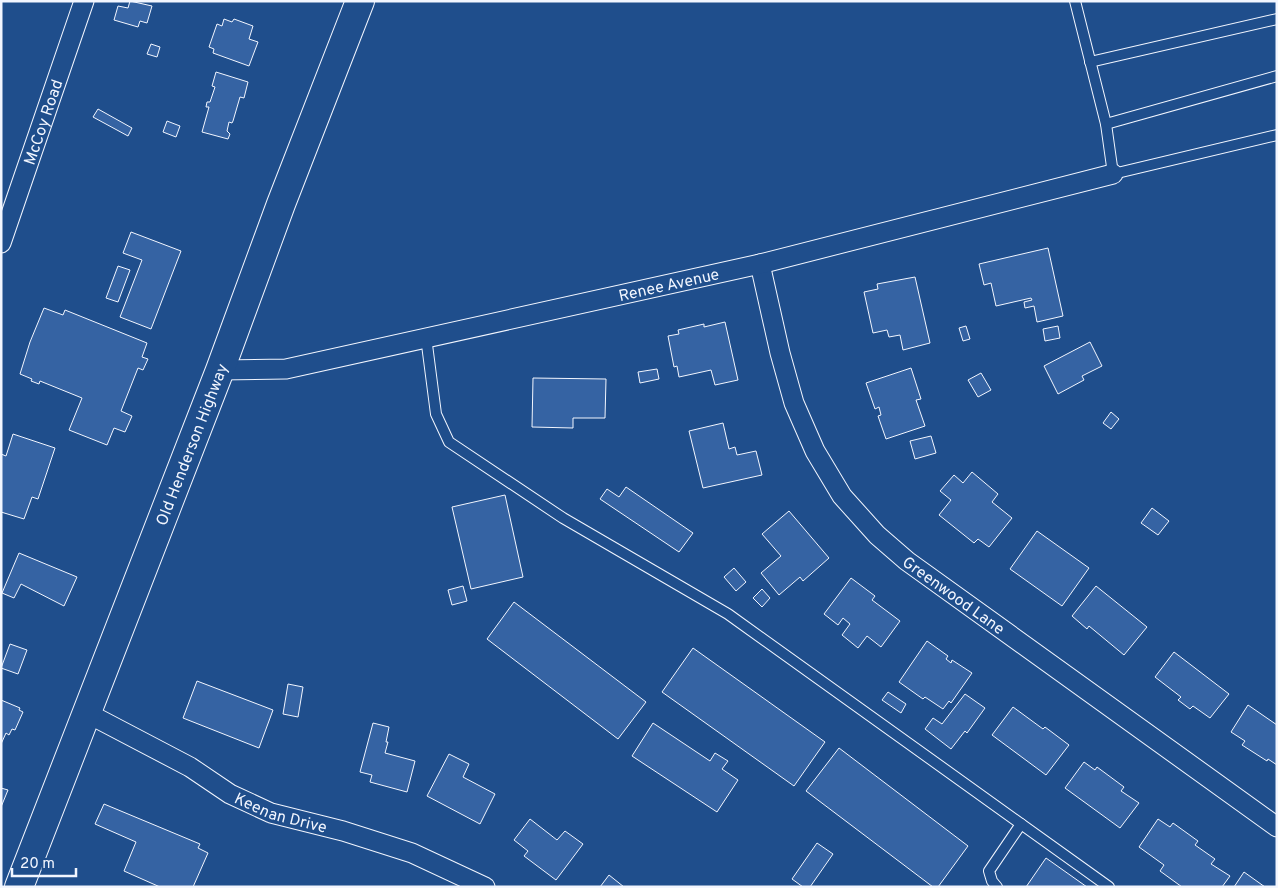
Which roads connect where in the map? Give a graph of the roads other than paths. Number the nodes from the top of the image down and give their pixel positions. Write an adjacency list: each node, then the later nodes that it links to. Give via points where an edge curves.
1 (84, 1): 10 (street, McCoy Road)
2 (360, 1): 13 (main road, Old Henderson Highway, via 280,204)
3 (1075, 1): 5 (lane)
4 (1277, 19): 5 (lane)
5 (1090, 62): 7 (lane)
6 (1277, 76): 7 (lane)
7 (1106, 124): 9 (lane)
8 (1277, 135): 9 (lane)
9 (1113, 174): 11 (street, Renee Avenue)
10 (1, 243)
11 (760, 264): 12 (street, Renee Avenue); 16 (street, Greenwood Lane, via 794,403 815,451 842,496 877,535 906,561)
12 (426, 337): 13 (street, Renee Avenue, via 286,369); 15 (lane, via 436,414 450,442 563,518 728,614)
13 (220, 370): 14 (main road, Old Henderson Highway)
14 (87, 713): 17 (main road, Old Henderson Highway); 18 (street, Keenan Drive, via 190,767 230,794 272,813 412,853)
15 (1021, 824): 19 (lane, via 989,871); 20 (lane)
16 (1277, 828)
17 (20, 887)
18 (485, 887)
19 (997, 887)
20 (1109, 887)

